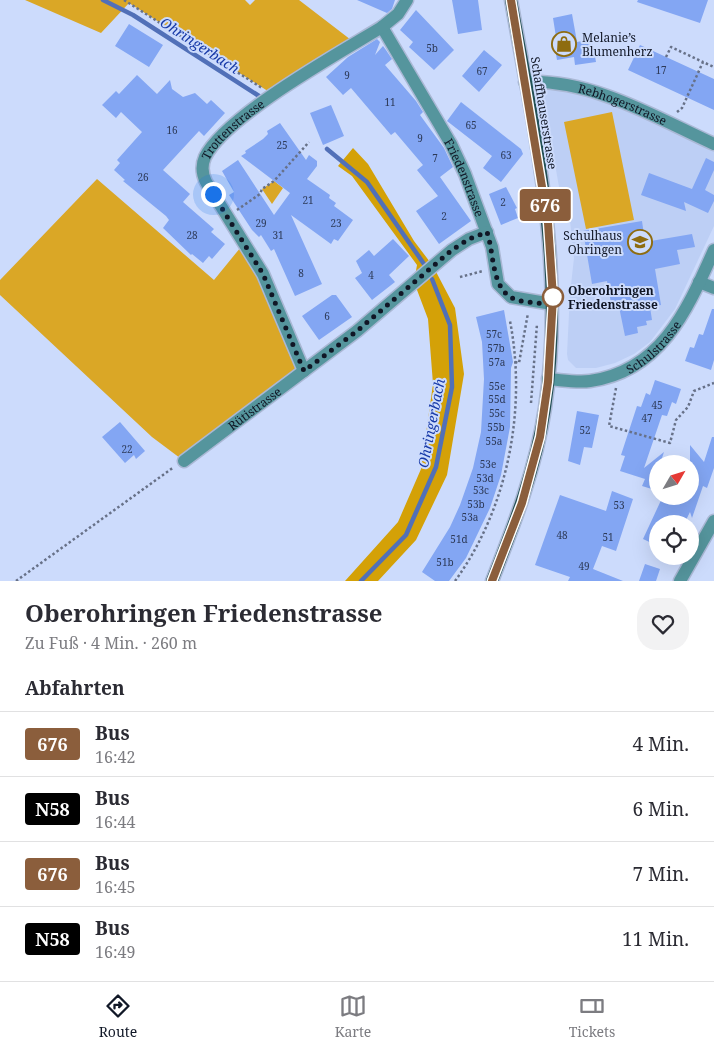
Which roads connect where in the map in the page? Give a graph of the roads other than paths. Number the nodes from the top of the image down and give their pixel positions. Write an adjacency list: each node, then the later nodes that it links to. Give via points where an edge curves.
1 (407, 0): 3 (street, Trottenstrasse, via 398,14)
2 (511, 0): 4 (main road, Schaffhauserstrasse)
3 (382, 27): 6 (street, Friedenstrasse, via 451,144); 11 (street, Trottenstrasse, via 244,115 205,157 202,172 263,274)
4 (525, 82): 5 (street, Rebhogerstrasse, via 552,82 592,92 636,108); 10 (main road, Schaffhauserstrasse, via 548,223)
5 (714, 144)
6 (487, 232): 10 (street, Friedenstrasse, via 498,284 511,297); 11 (street, Rütistrasse, via 452,250 357,331)
7 (714, 250): 8 (street, Schulstrasse)
8 (700, 282): 9 (street); 12 (street, Schulstrasse, via 674,330 650,356 620,372 588,382)
9 (714, 288)
10 (552, 304): 12 (main road, Schaffhauserstrasse)
11 (304, 371): 13 (street, Rütistrasse)
12 (548, 379): 15 (main road, Schaffhauserstrasse, via 532,468)
13 (184, 461)
14 (714, 521): 16 (street)
15 (492, 581)
16 (680, 581)

